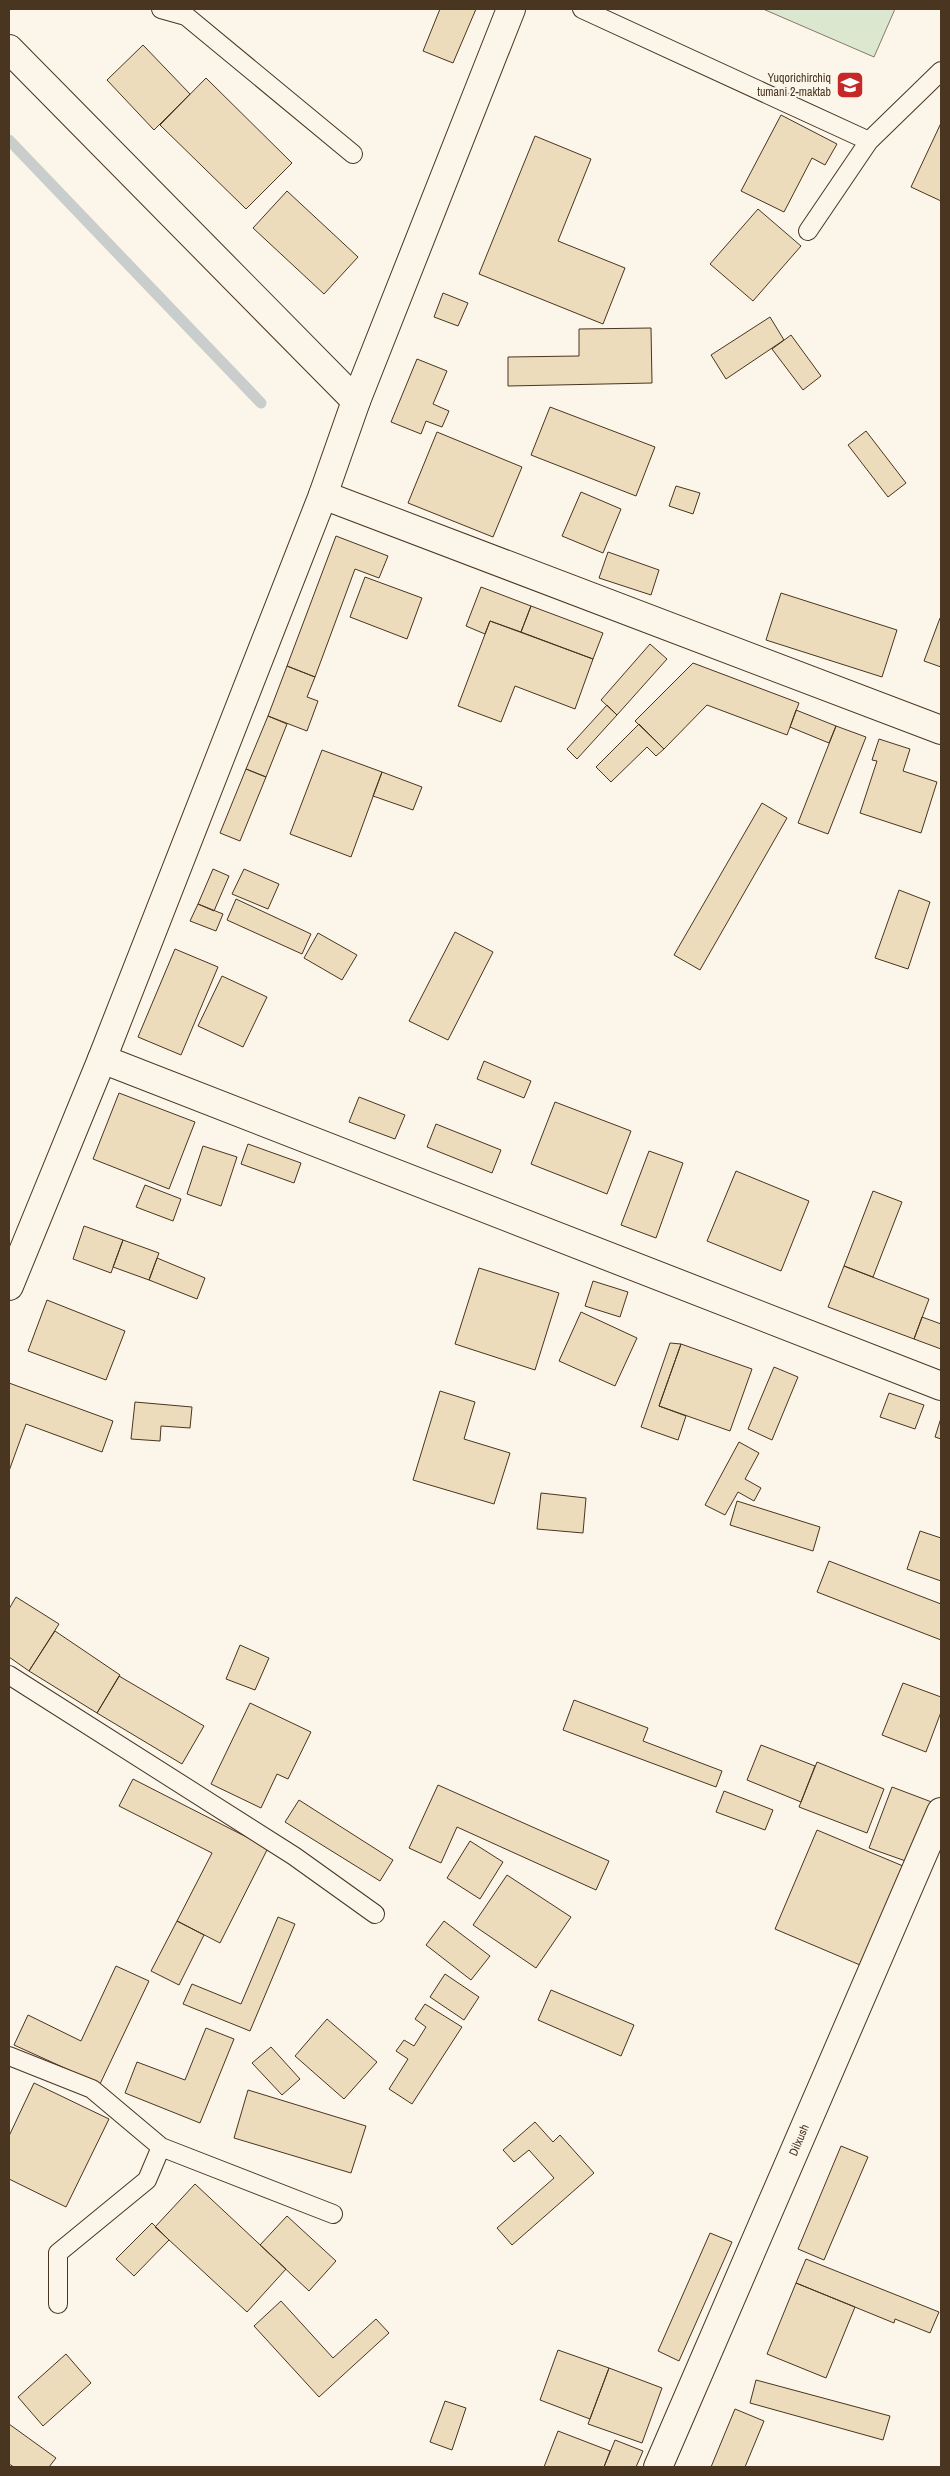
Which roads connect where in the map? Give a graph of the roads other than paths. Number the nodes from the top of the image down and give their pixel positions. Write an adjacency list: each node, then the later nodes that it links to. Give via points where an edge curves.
1 (161, 9): 7 (lane, via 186,16)
2 (511, 9): 9 (street)
3 (582, 9): 6 (lane)
4 (9, 49): 9 (street)
5 (941, 71): 6 (lane)
6 (869, 141): 8 (lane)
7 (353, 154)
8 (808, 231)
9 (356, 401): 10 (street)
10 (323, 494): 11 (street); 12 (street)
11 (941, 730)
12 (102, 1059): 13 (street); 14 (street)
13 (9, 1286)
14 (941, 1386)
15 (9, 1676): 17 (lane, via 294,1856)
16 (941, 1812): 22 (street, Dilxush)
17 (375, 1914)
18 (9, 2056): 19 (lane, via 92,2089)
19 (161, 2146): 20 (lane); 21 (lane, via 147,2180 58,2252)
20 (333, 2214)
21 (58, 2304)
22 (658, 2467)

